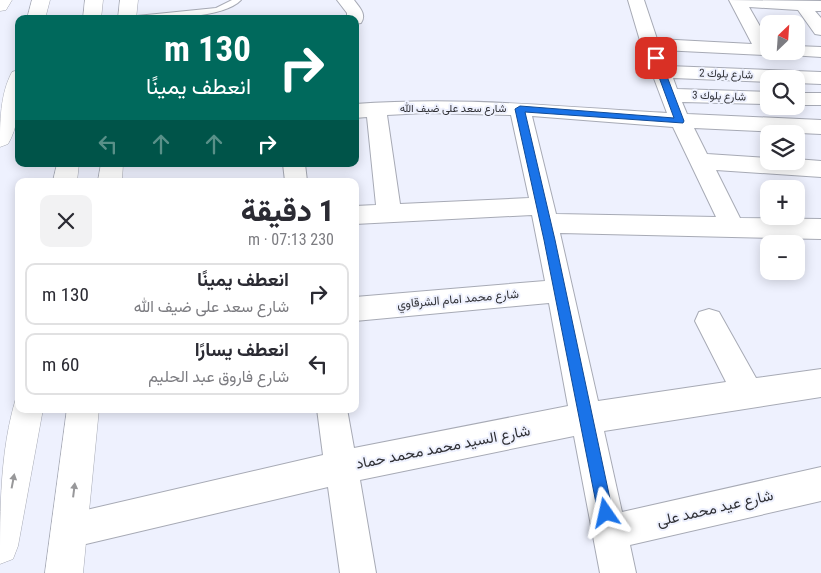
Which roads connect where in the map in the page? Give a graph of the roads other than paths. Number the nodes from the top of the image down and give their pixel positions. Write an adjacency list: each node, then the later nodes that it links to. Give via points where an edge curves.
1 (3, 0): 10 (main road)
2 (41, 0): 12 (main road)
3 (94, 0): 13 (main road)
4 (129, 0): 14 (main road)
5 (237, 0): 15 (lane, via 217,10)
6 (345, 0): 16 (street)
7 (636, 0): 19 (street)
8 (738, 1): 9 (street); 18 (street)
9 (801, 2): 11 (street); 17 (street)
10 (0, 6)
11 (821, 6)
12 (37, 15)
13 (92, 15)
14 (127, 15)
15 (167, 15)
16 (355, 15)
17 (821, 30)
18 (760, 40)
19 (650, 44): 20 (street); 23 (street)
20 (760, 50)
21 (805, 51): 22 (street)
22 (821, 52)
23 (661, 72): 24 (street, شارع بلوك 2); 26 (street)
24 (821, 78)
25 (15, 89): 34 (main road)
26 (670, 95): 27 (street, شارع بلوك 3); 32 (street)
27 (760, 98)
28 (805, 99): 29 (street)
29 (821, 100)
30 (520, 109): 31 (street, شارع سعد على ضيف الله, via 435,106); 32 (street, شارع سعد على ضيف الله); 38 (street)
31 (366, 110): 37 (street)
32 (680, 121): 33 (street, شارع سعد على ضيف الله); 35 (street)
33 (821, 127)
34 (0, 139)
35 (700, 161): 36 (street); 40 (street)
36 (821, 169)
37 (389, 213): 38 (street); 39 (street)
38 (544, 214): 40 (street); 42 (street)
39 (359, 215)
40 (732, 226): 41 (street)
41 (821, 229)
42 (560, 291): 43 (street, شارع محمد امام الشرقاوي); 50 (street)
43 (359, 309)
44 (709, 321): 46 (street)
45 (821, 383): 46 (street, شارع السيد محمد محمد حماد)
46 (748, 394): 50 (street, شارع السيد محمد محمد حماد)
47 (26, 413): 55 (main road, one-way to 47)
48 (83, 413): 53 (main road, one-way to 48)
49 (333, 413): 51 (street)
50 (587, 418): 51 (street, شارع السيد محمد محمد حماد); 54 (street)
51 (342, 467): 53 (street, شارع السيد محمد محمد حماد); 57 (street)
52 (821, 484): 54 (street, شارع عيد محمد على)
53 (69, 531): 56 (main road)
54 (610, 532): 58 (street)
55 (0, 546)
56 (64, 573)
57 (358, 573)
58 (618, 573)

